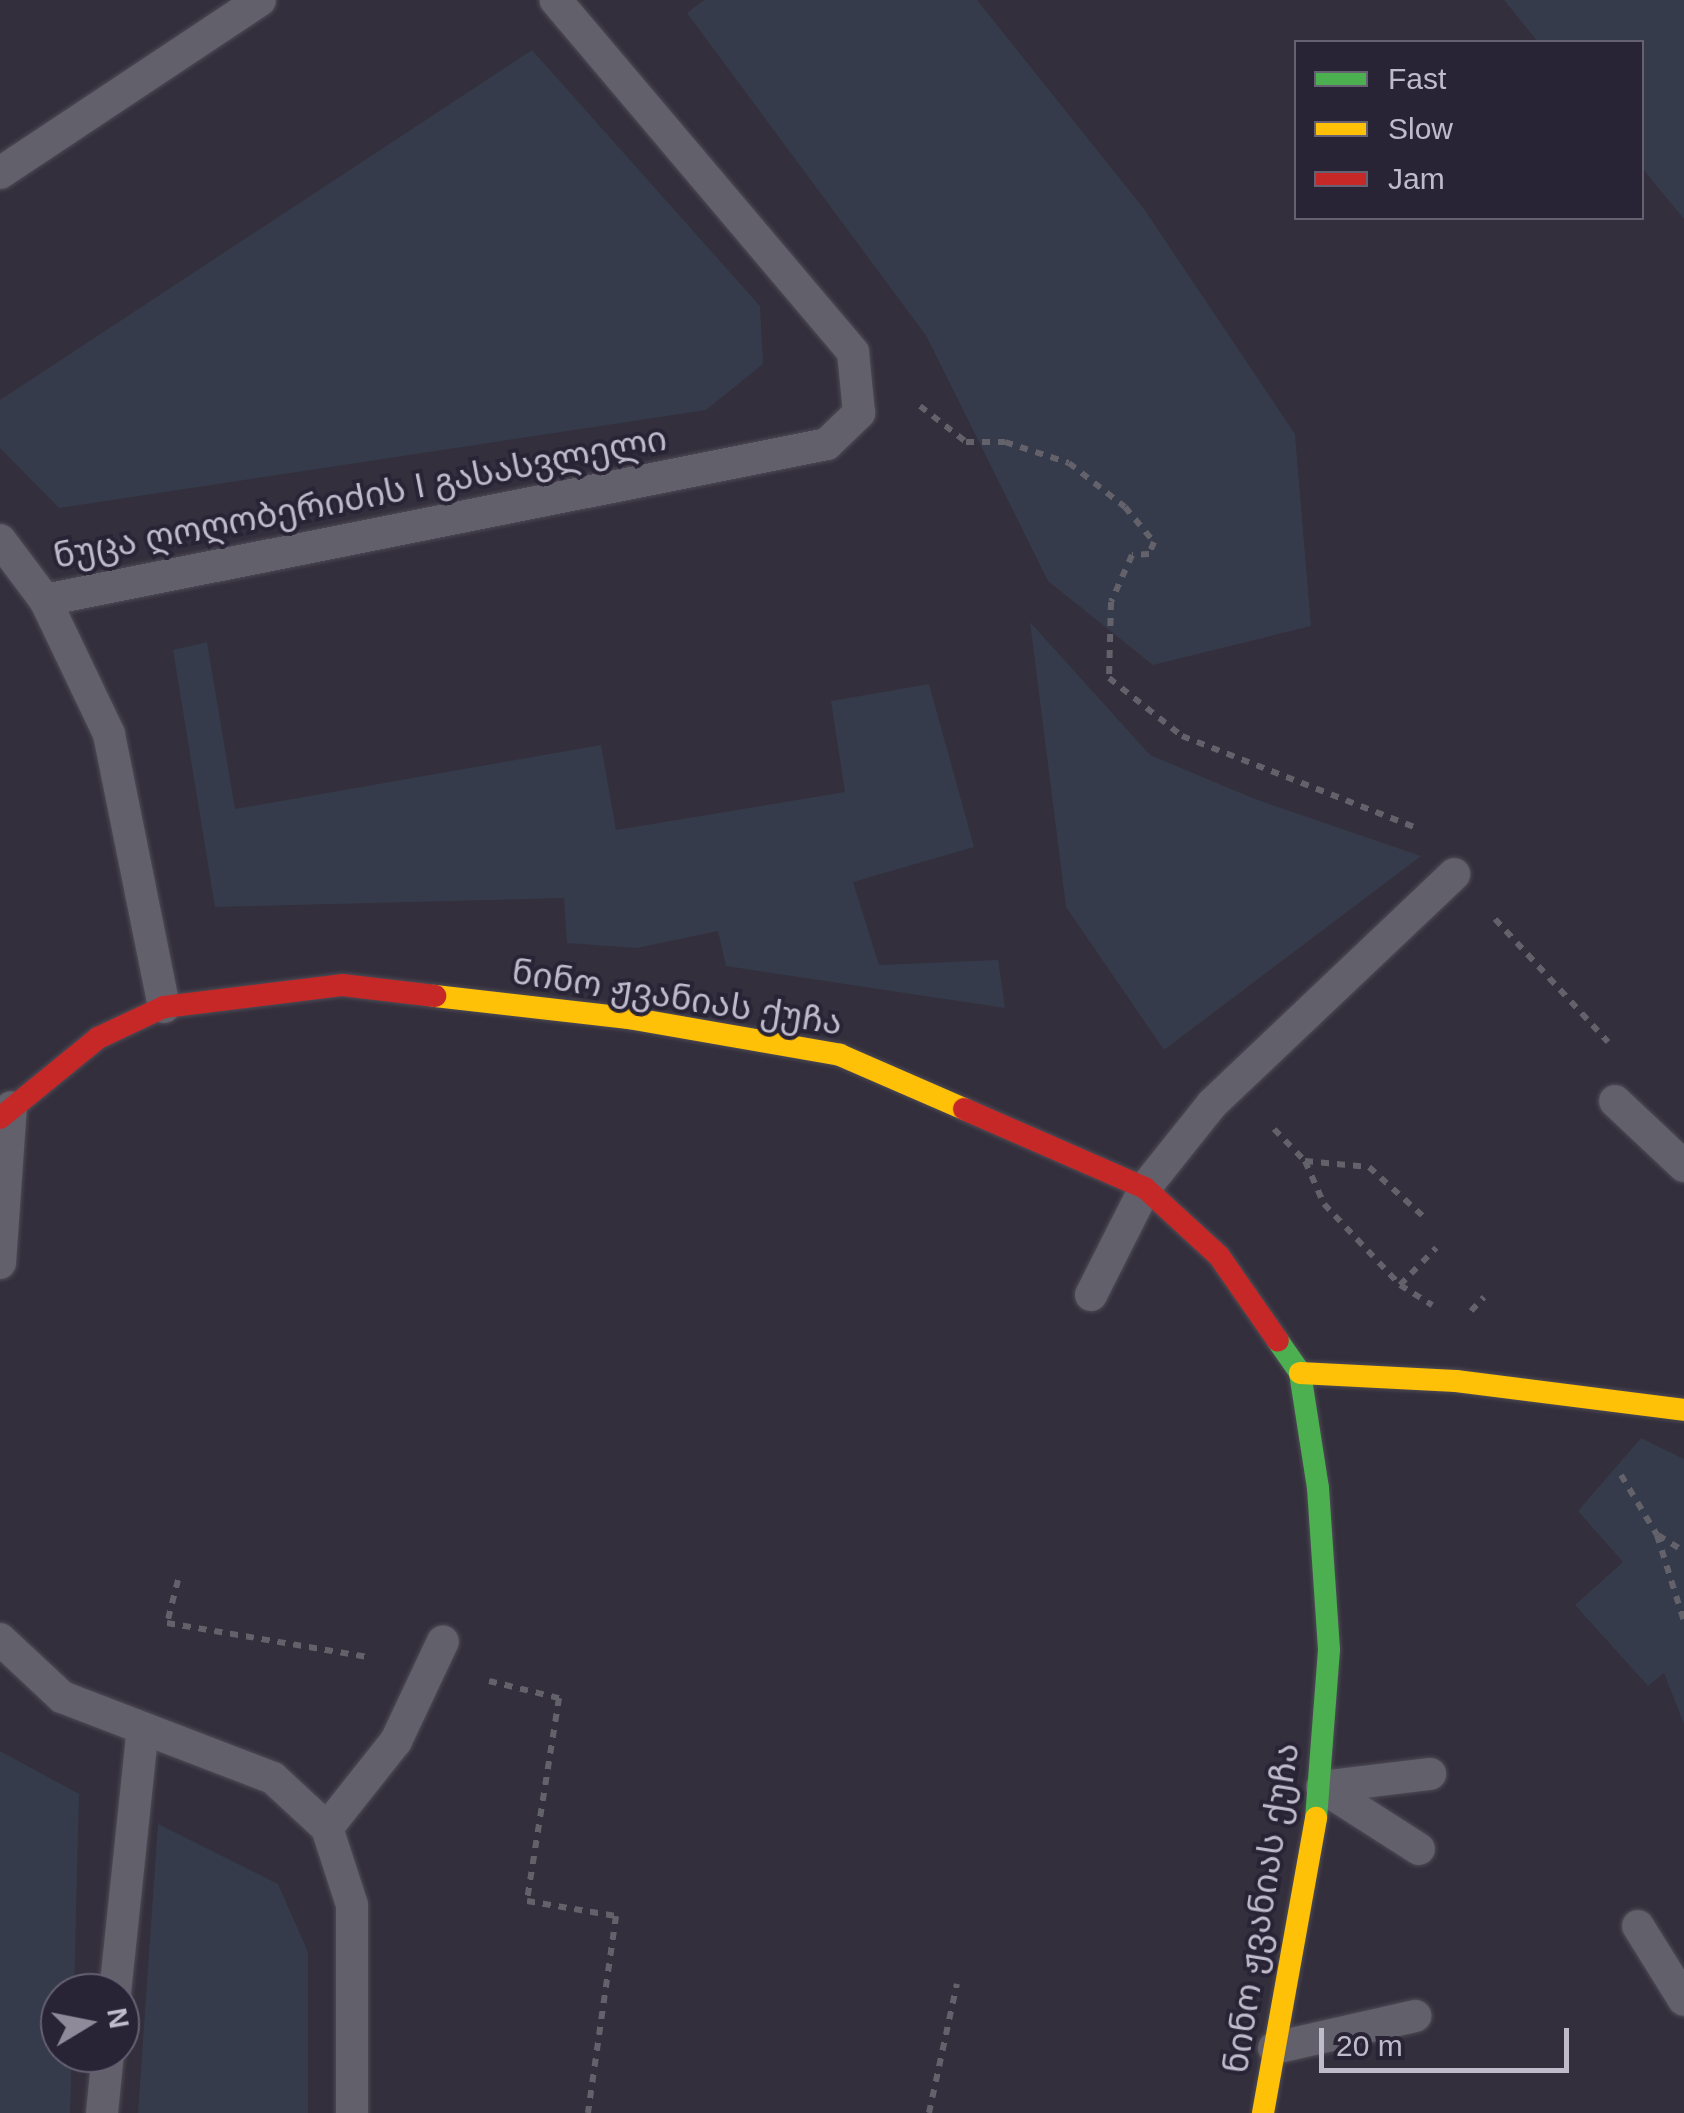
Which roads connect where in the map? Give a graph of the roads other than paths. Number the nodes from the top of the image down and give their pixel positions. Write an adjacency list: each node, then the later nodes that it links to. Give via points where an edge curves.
1 (260, 0): 3 (lane)
2 (556, 0): 5 (lane, ნუცა ღოღობერიძის I გასასვლელი, via 853,352 859,414 827,444)
3 (0, 172)
4 (0, 540): 5 (lane)
5 (44, 600): 7 (lane, ნუცა ღოღობერიძის I გასასვლელი, via 109,734)
6 (1454, 874): 11 (lane, via 1232,1084)
7 (164, 1006): 9 (street, ნინო ჟვანიას ქუჩა, via 98,1038); 11 (street, ნინო ჟვანიას ქუჩა, via 342,985 629,1018 840,1055)
8 (1616, 1101): 10 (lane)
9 (6, 1113): 12 (lane)
10 (1684, 1166)
11 (1145, 1188): 13 (lane); 14 (street, ნინო ჟვანიას ქუჩა, via 1219,1256)
12 (0, 1263)
13 (1091, 1295)
14 (1300, 1373): 15 (street); 20 (street, ნინო ჟვანიას ქუჩა, via 1318,1488 1329,1650)
15 (1684, 1410)
16 (0, 1639): 18 (lane, via 62,1697)
17 (438, 1655): 21 (lane, via 396,1741)
18 (144, 1728): 21 (lane, via 273,1778); 24 (lane)
19 (1430, 1774): 20 (lane)
20 (1322, 1787): 22 (lane); 27 (street, ნინო ჟვანიას ქუჩა)
21 (327, 1828): 30 (lane, via 352,1905)
22 (1419, 1849)
23 (1638, 1926): 25 (lane)
24 (117, 1973)
25 (1684, 2000)
26 (1415, 2016): 27 (lane)
27 (1274, 2048): 31 (street, ნინო ჟვანიას ქუჩა)
28 (106, 2073): 29 (lane)
29 (102, 2113)
30 (352, 2113)
31 (1262, 2113)

